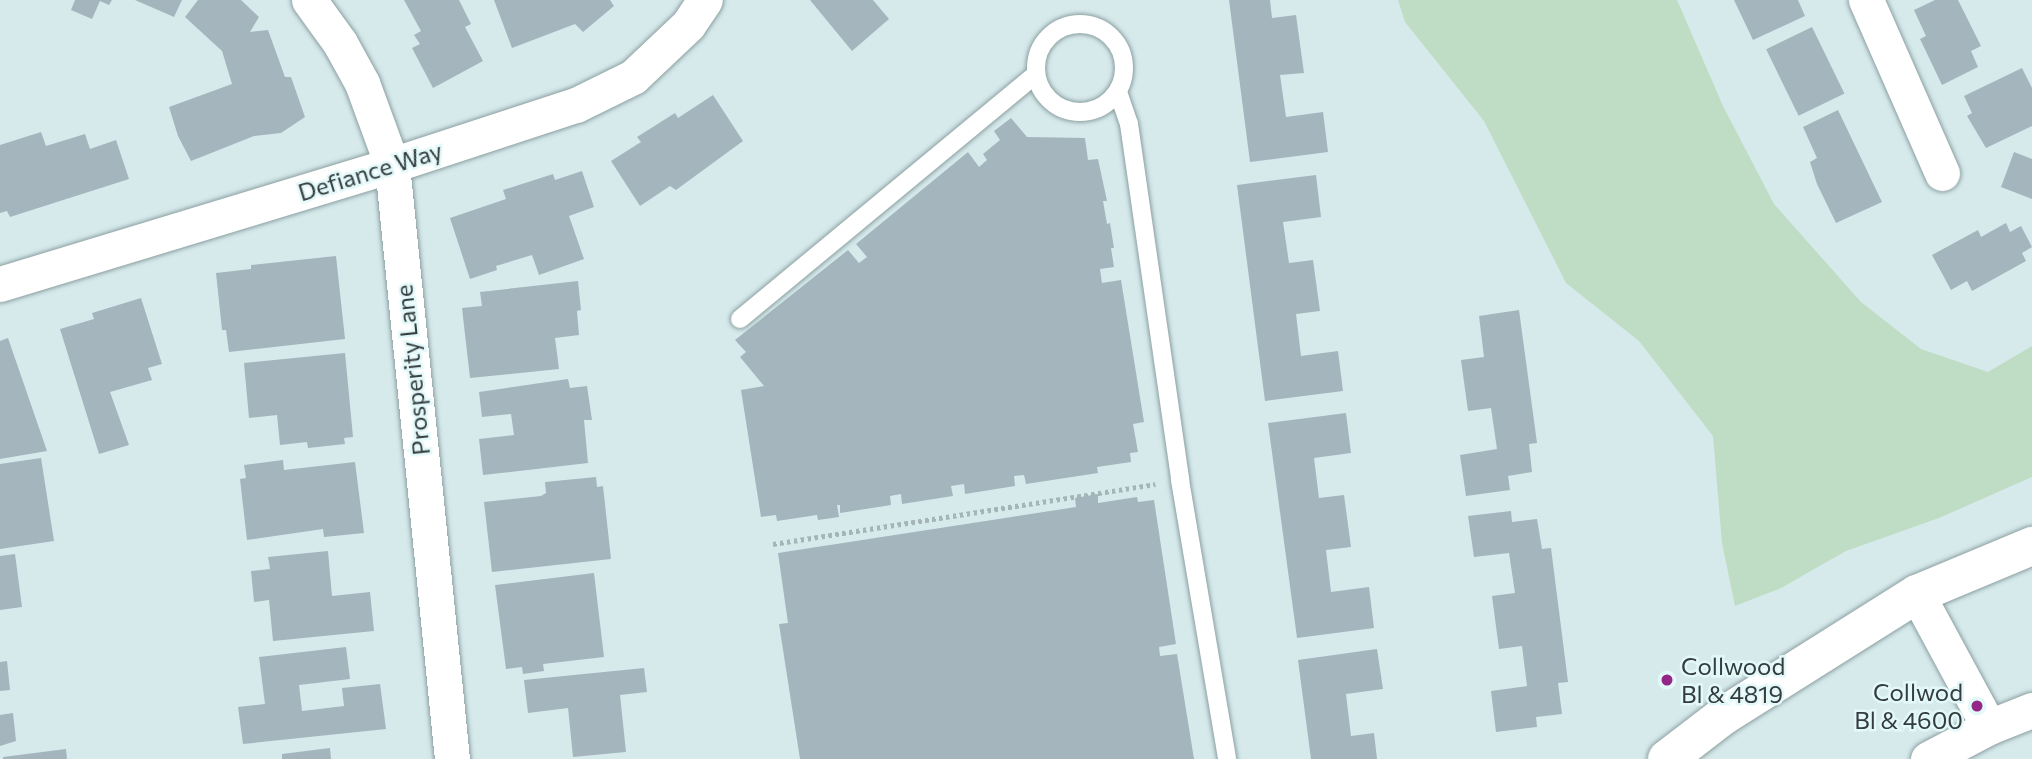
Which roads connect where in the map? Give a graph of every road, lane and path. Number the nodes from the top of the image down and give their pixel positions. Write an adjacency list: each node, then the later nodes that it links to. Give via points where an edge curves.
1 (309, 0): 6 (street, Prosperity Lane, via 362,83)
2 (705, 0): 6 (street, Defiance Way, via 688,26 633,77 576,105)
3 (1866, 0): 7 (street)
4 (1036, 74): 5 (lane, via 1050,100 1063,109 1093,110); 5 (lane, via 1037,60 1051,35 1062,27 1090,24 1114,39 1121,51 1124,65); 9 (lane)
5 (1118, 92): 10 (lane, via 1129,124)
6 (392, 165): 8 (street, Defiance Way); 16 (street, Prosperity Lane)
7 (1942, 173)
8 (0, 284)
9 (740, 319)
10 (1180, 480): 11 (path); 17 (lane)
11 (773, 544)
12 (2032, 546): 13 (main road)
13 (1917, 594): 15 (street); 18 (main road, via 1723,716)
14 (2032, 710): 15 (street)
15 (1989, 727): 19 (street)
16 (452, 759)
17 (1227, 759)
18 (1667, 759)
19 (1928, 759)

